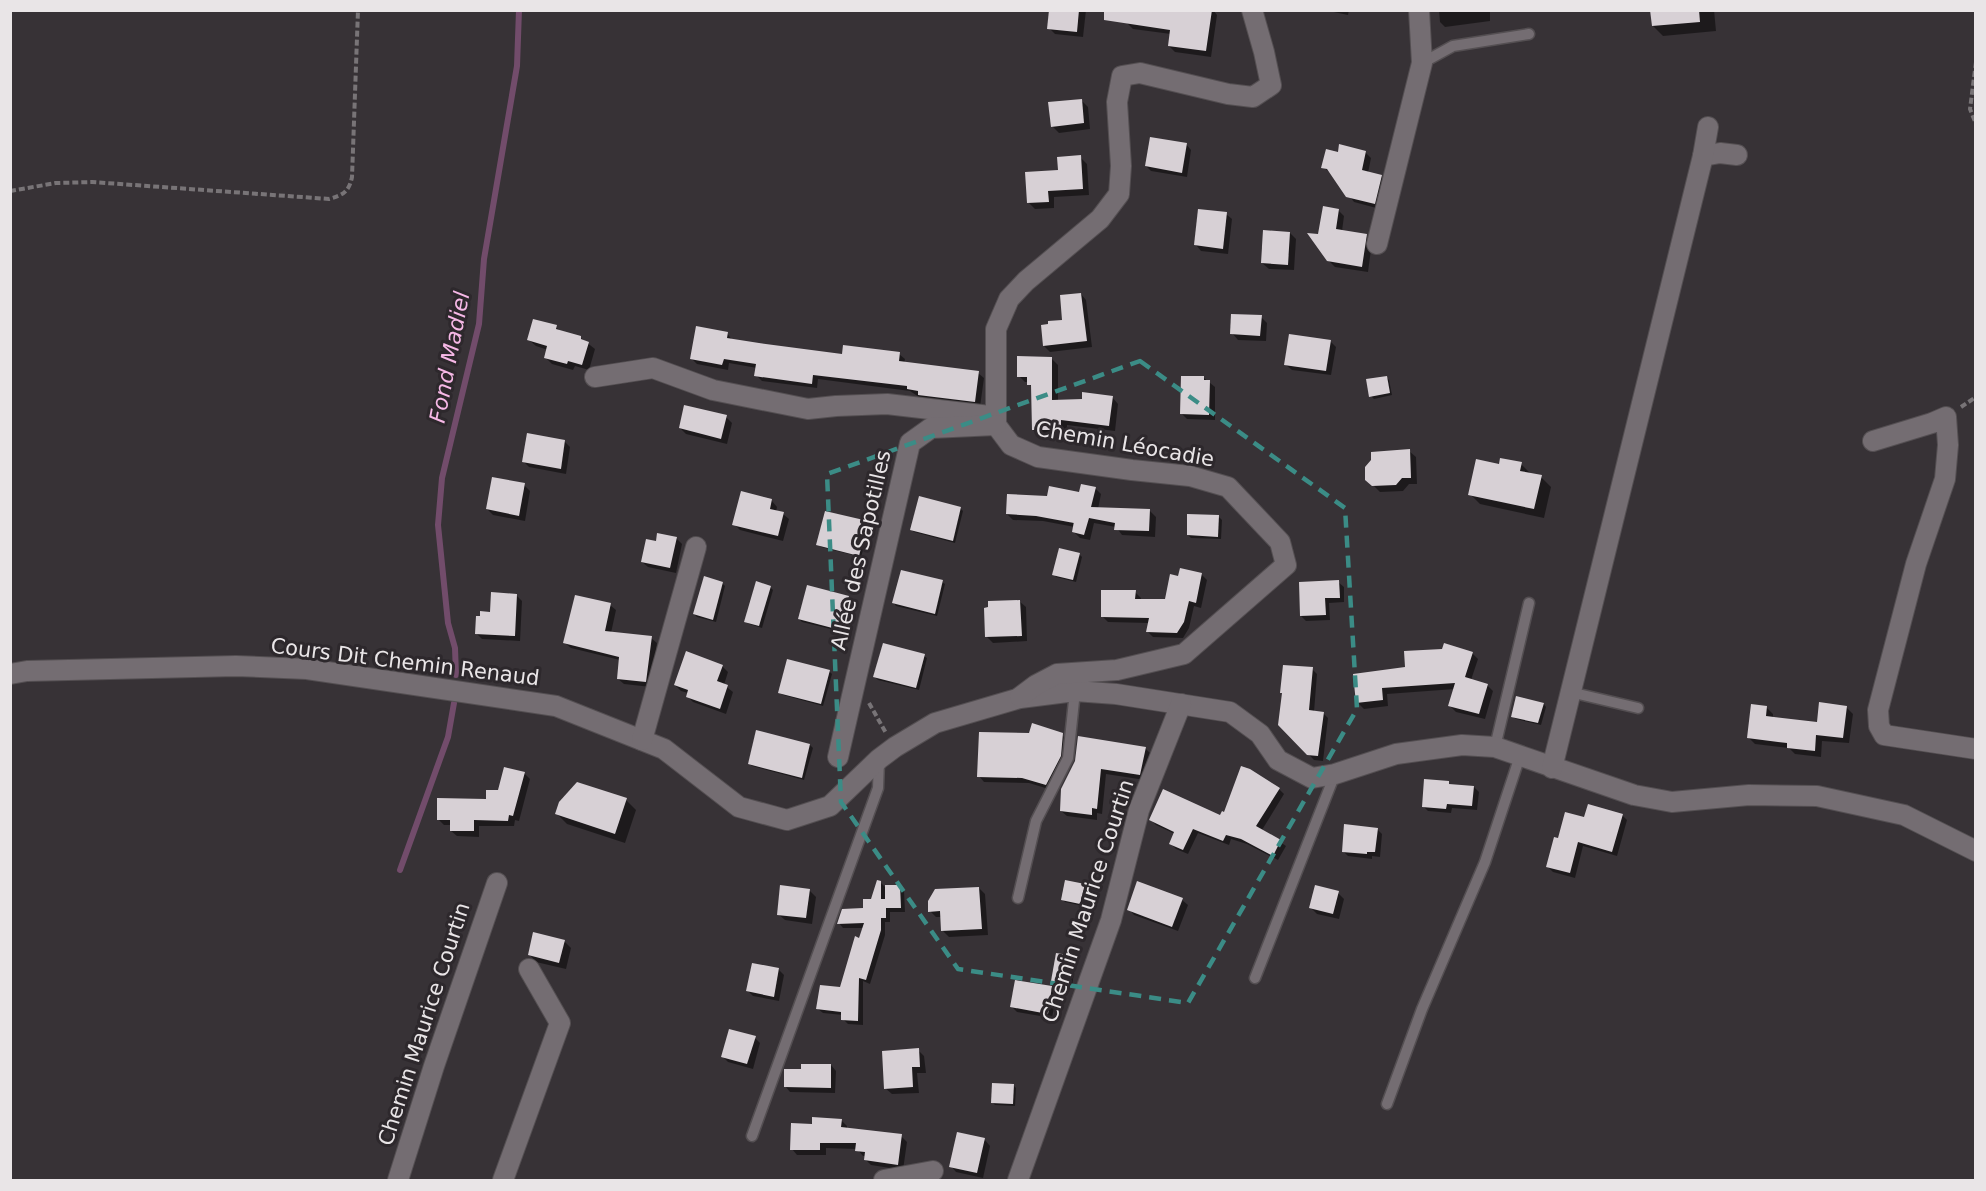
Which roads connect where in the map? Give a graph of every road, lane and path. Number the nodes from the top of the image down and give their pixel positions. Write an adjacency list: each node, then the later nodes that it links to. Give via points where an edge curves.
1 (358, 10): 11 (path, via 352,177 350,188 343,195 329,199 92,182)
2 (1252, 10): 14 (street, via 1271,85 1253,97 1140,73 1122,76 1117,102 1119,194 1100,219 1009,299 996,329)
3 (1419, 10): 6 (street)
4 (1529, 34): 6 (lane, via 1453,46)
5 (1976, 62): 7 (path, via 1970,109)
6 (1422, 63): 12 (street)
7 (1976, 124)
8 (1708, 127): 10 (street)
9 (1737, 155): 10 (street)
10 (1703, 156): 20 (street)
11 (10, 191)
12 (1377, 244)
13 (595, 377): 14 (street, via 653,368 713,390 808,409 886,404)
14 (996, 421): 21 (street, Allée des Sapotilles, via 931,428 910,443); 22 (street, Chemin Léocadie, via 1011,445 1038,457 1190,476 1228,487 1280,542 1286,565 1184,654 1117,670 1057,674)
15 (1874, 441): 27 (street, via 1946,417 1945,479 1916,564 1878,710 1879,726 1884,735)
16 (696, 548): 25 (street)
17 (1529, 603): 26 (lane)
18 (10, 674): 25 (street, Cours Dit Chemin Renaud, via 236,666 307,669 556,706)
19 (1075, 691): 22 (street, Cours Dit Chemin Renaud); 23 (street, Cours Dit Chemin Renaud); 35 (lane, via 1068,758 1036,821)
20 (1570, 692): 24 (lane); 31 (street)
21 (852, 696): 28 (path, via 869,702); 30 (street, Allée des Sapotilles)
22 (1020, 698): 28 (street, Cours Dit Chemin Renaud, via 935,723)
23 (1181, 704): 32 (street, Cours Dit Chemin Renaud, via 1230,712 1260,734 1278,760 1312,778); 44 (street, Chemin Maurice Courtin, via 1140,810 1111,920)
24 (1638, 708)
25 (642, 740): 28 (street, Cours Dit Chemin Renaud, via 664,749 739,807 787,820 830,806)
26 (1495, 747): 29 (street, Cours Dit Chemin Renaud); 32 (street, Cours Dit Chemin Renaud, via 1462,744 1396,754)
27 (1976, 749)
28 (887, 753): 39 (lane, via 878,788)
29 (1520, 756): 31 (street, Cours Dit Chemin Renaud); 38 (lane, via 1485,862 1422,1009)
30 (838, 757)
31 (1552, 768): 33 (street, Cours Dit Chemin Renaud, via 1634,795 1672,801 1749,795 1817,796 1904,815)
32 (1335, 774): 37 (lane)
33 (1976, 851)
34 (497, 883): 41 (street, Chemin Maurice Courtin)
35 (1018, 898)
36 (529, 969): 42 (street, via 560,1023)
37 (1255, 978)
38 (1387, 1104)
39 (752, 1136)
40 (933, 1171): 43 (street)
41 (398, 1180)
42 (503, 1180)
43 (884, 1180)
44 (1018, 1180)

